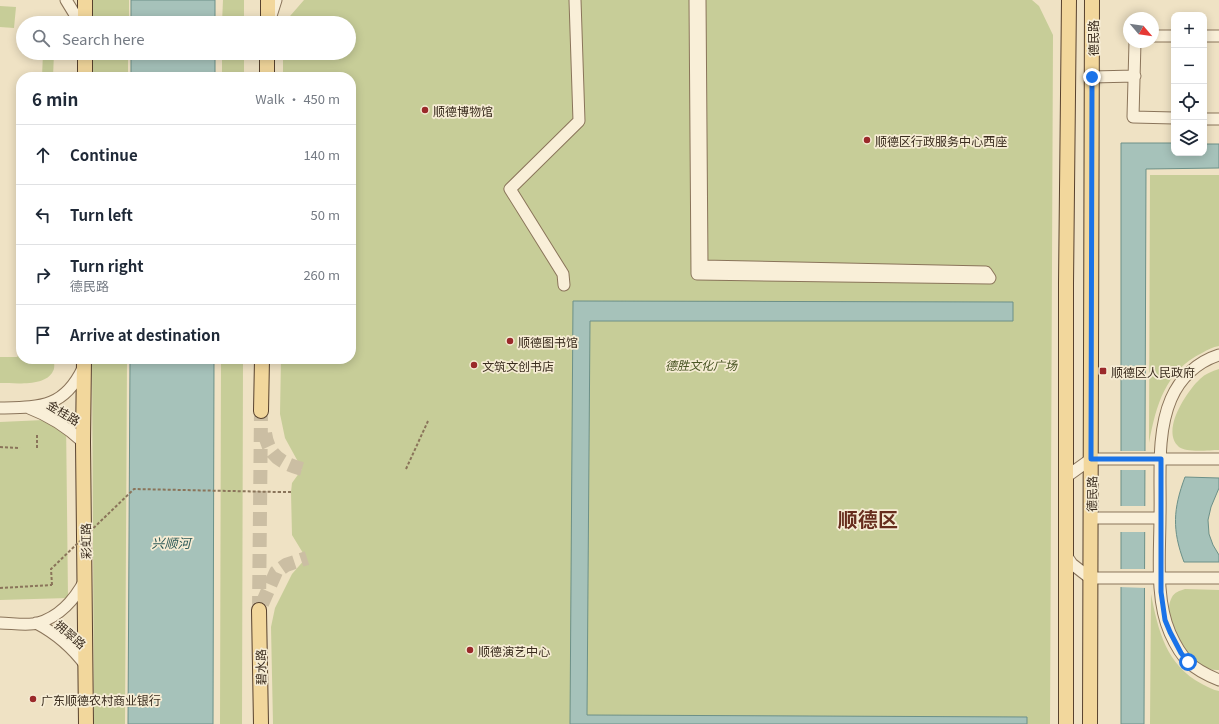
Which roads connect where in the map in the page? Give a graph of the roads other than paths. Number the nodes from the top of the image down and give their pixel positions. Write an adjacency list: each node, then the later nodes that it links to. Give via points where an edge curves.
1 (66, 0): 10 (street)
2 (85, 0): 11 (main road)
3 (268, 0): 12 (main road)
4 (276, 0): 13 (street)
5 (575, 0): 28 (street, via 579,121 510,189 563,274)
6 (695, 0): 7 (street, via 698,274 990,278 986,272 702,266)
7 (700, 0)
8 (1069, 0): 40 (main road)
9 (1092, 0): 24 (main road, 德民路)
10 (76, 16)
11 (85, 16)
12 (268, 16)
13 (270, 16)
14 (1159, 36): 15 (street)
15 (1171, 36)
16 (1207, 36): 17 (street)
17 (1219, 36)
18 (1136, 48): 23 (street)
19 (85, 60): 21 (main road)
20 (267, 60): 22 (main road)
21 (85, 72)
22 (267, 72)
23 (1134, 76): 24 (street); 25 (street, via 1133,117)
24 (1092, 77): 37 (main road, 德民路)
25 (1171, 118)
26 (1207, 119): 27 (street)
27 (1219, 119)
28 (564, 285)
29 (1219, 355): 38 (street, via 1205,360 1192,370 1175,391 1162,433)
30 (84, 364): 33 (street, 金桂路, via 78,379 60,397 50,403)
31 (84, 364): 36 (main road, 彩虹路)
32 (262, 364): 35 (main road)
33 (29, 407): 34 (street, 金桂路); 36 (street, 金桂路, via 62,424)
34 (0, 408)
35 (261, 411)
36 (83, 442): 47 (main road, 彩虹路)
37 (1091, 459): 38 (street); 40 (street); 41 (main road, 德民路)
38 (1161, 459): 39 (street); 42 (street)
39 (1219, 459)
40 (1066, 477): 43 (main road)
41 (1090, 518): 42 (street); 44 (main road, 德民路)
42 (1160, 518): 45 (street)
43 (1066, 555): 44 (street, via 1072,564); 55 (main road)
44 (1090, 578): 45 (street); 56 (main road, 德民路)
45 (1160, 578): 46 (street); 52 (street, via 1165,620 1174,642 1188,662)
46 (1219, 578)
47 (85, 580): 50 (street, 拥翠路, via 79,592 60,611); 51 (main road, 彩虹路)
48 (260, 610): 54 (main road, 碧水路)
49 (0, 623): 50 (street, 拥翠路)
50 (36, 624): 51 (street, 拥翠路, via 64,641)
51 (86, 666): 53 (main road, 彩虹路)
52 (1219, 680)
53 (86, 724)
54 (261, 724)
55 (1066, 724)
56 (1090, 724)

